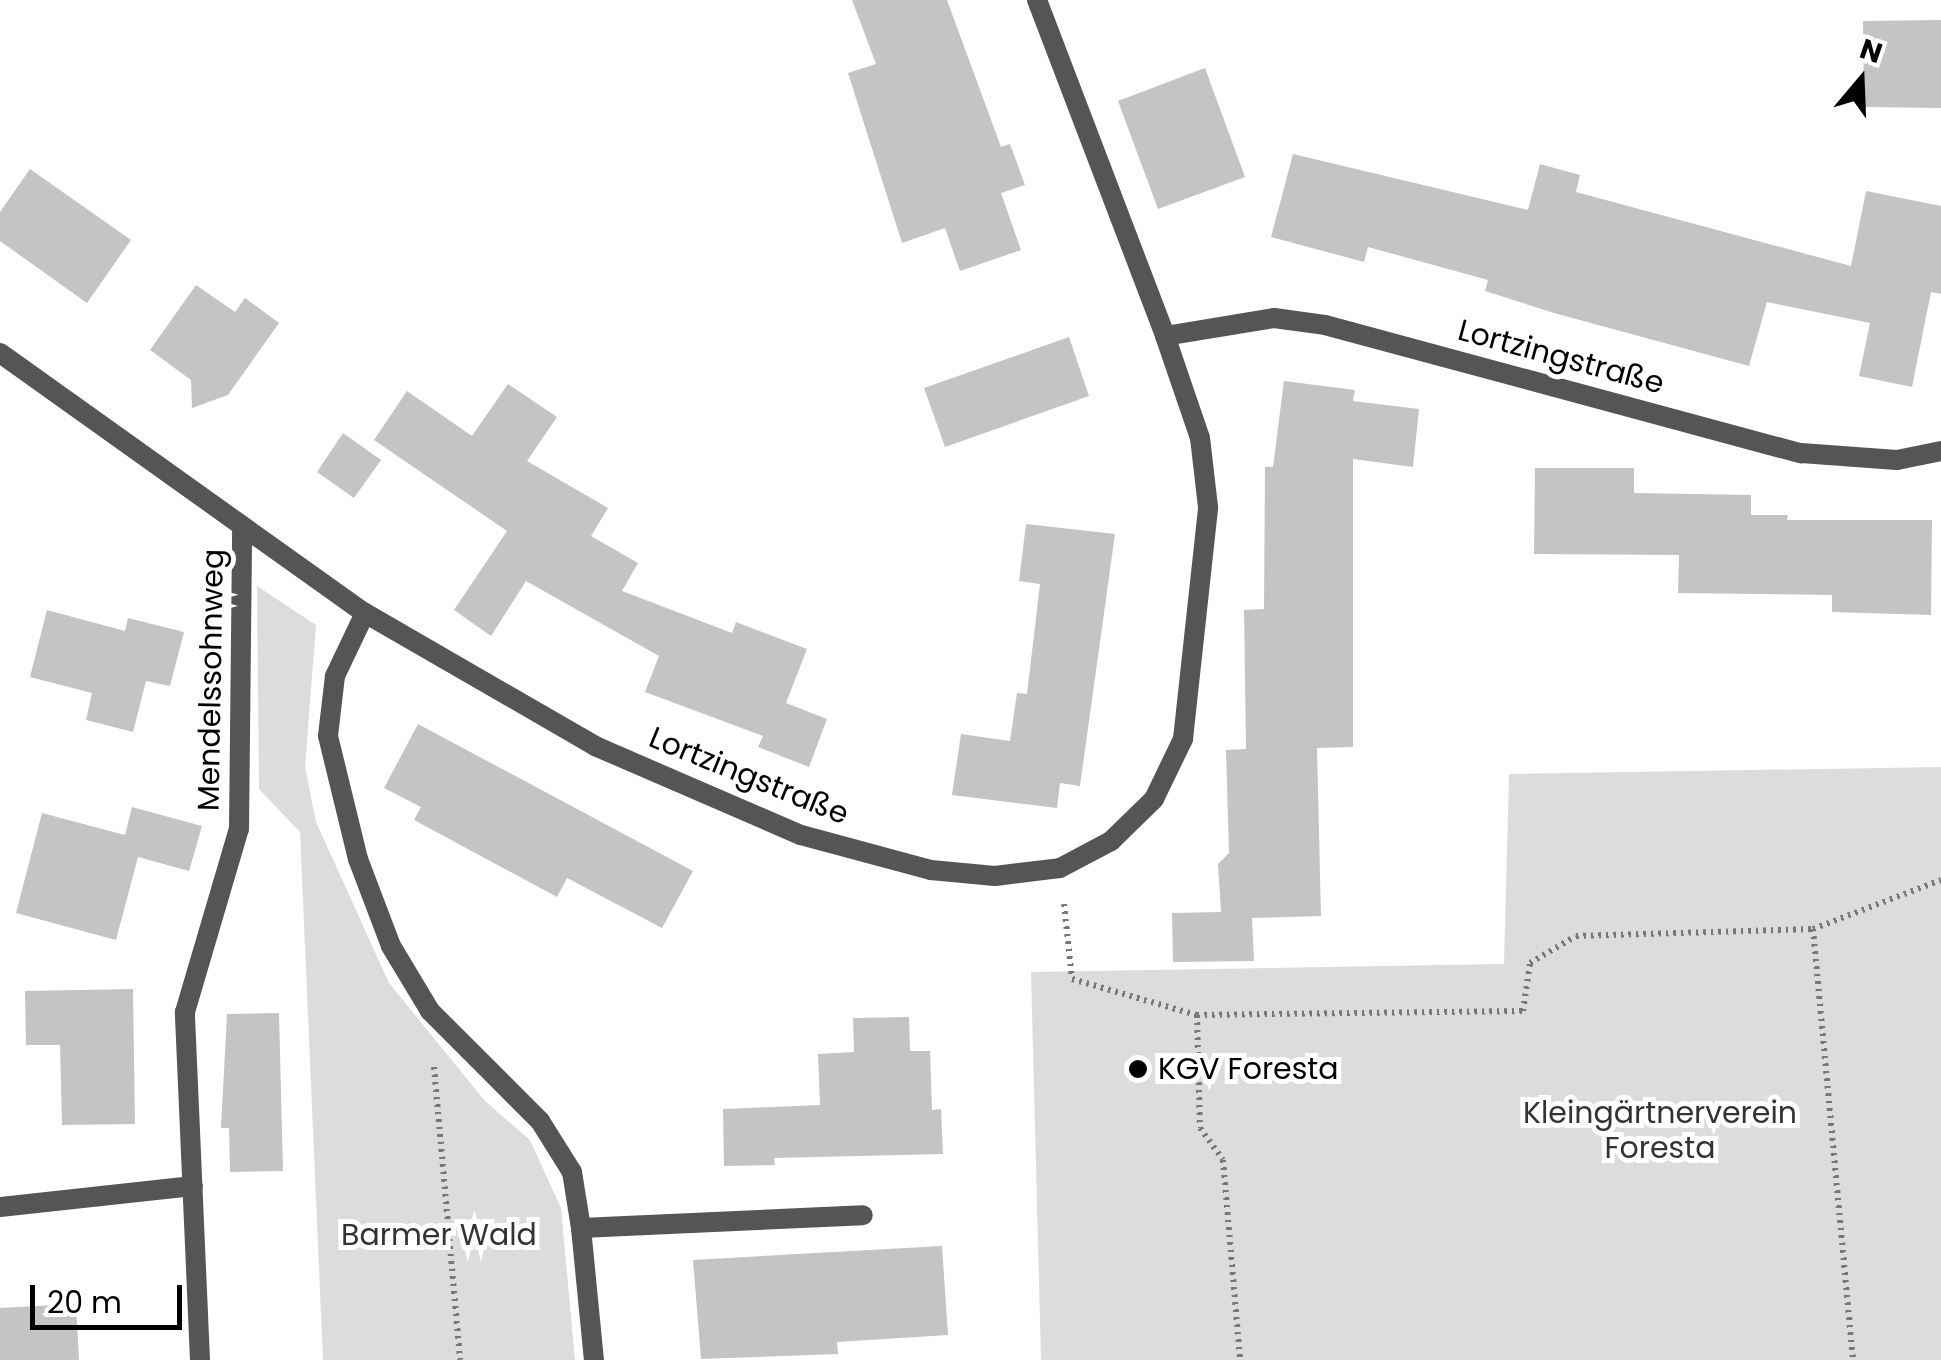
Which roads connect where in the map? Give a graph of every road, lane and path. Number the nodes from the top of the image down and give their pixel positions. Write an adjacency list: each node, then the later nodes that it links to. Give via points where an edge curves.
1 (1037, 0): 2 (street, Lortzingstraße)
2 (1165, 336): 4 (street, Lortzingstraße, via 1274,318 1325,325 1802,453 1896,460); 6 (street, Lortzingstraße, via 1200,438 1208,507 1183,738 1154,799 1110,841 1060,868 995,876 931,870 801,836 595,746)
3 (0, 353): 5 (street, Lortzingstraße)
4 (1941, 451)
5 (242, 527): 6 (street, Lortzingstraße); 12 (street, Mendelssohnweg, via 239,829 185,1012)
6 (366, 614): 10 (street, via 336,676 328,736 358,859 391,946)
7 (1941, 880): 8 (path)
8 (1813, 929): 11 (path, via 1576,936 1530,963 1523,1011); 20 (path)
9 (1068, 931): 11 (path, via 1072,979)
10 (430, 1011): 15 (street, via 540,1121 572,1172); 17 (path)
11 (1196, 1015): 19 (path, via 1200,1128 1223,1160)
12 (193, 1186): 13 (street); 16 (street, Mendelssohnweg)
13 (0, 1207)
14 (863, 1215): 15 (street)
15 (581, 1228): 18 (street)
16 (200, 1360)
17 (460, 1360)
18 (594, 1360)
19 (1240, 1360)
20 (1853, 1360)

